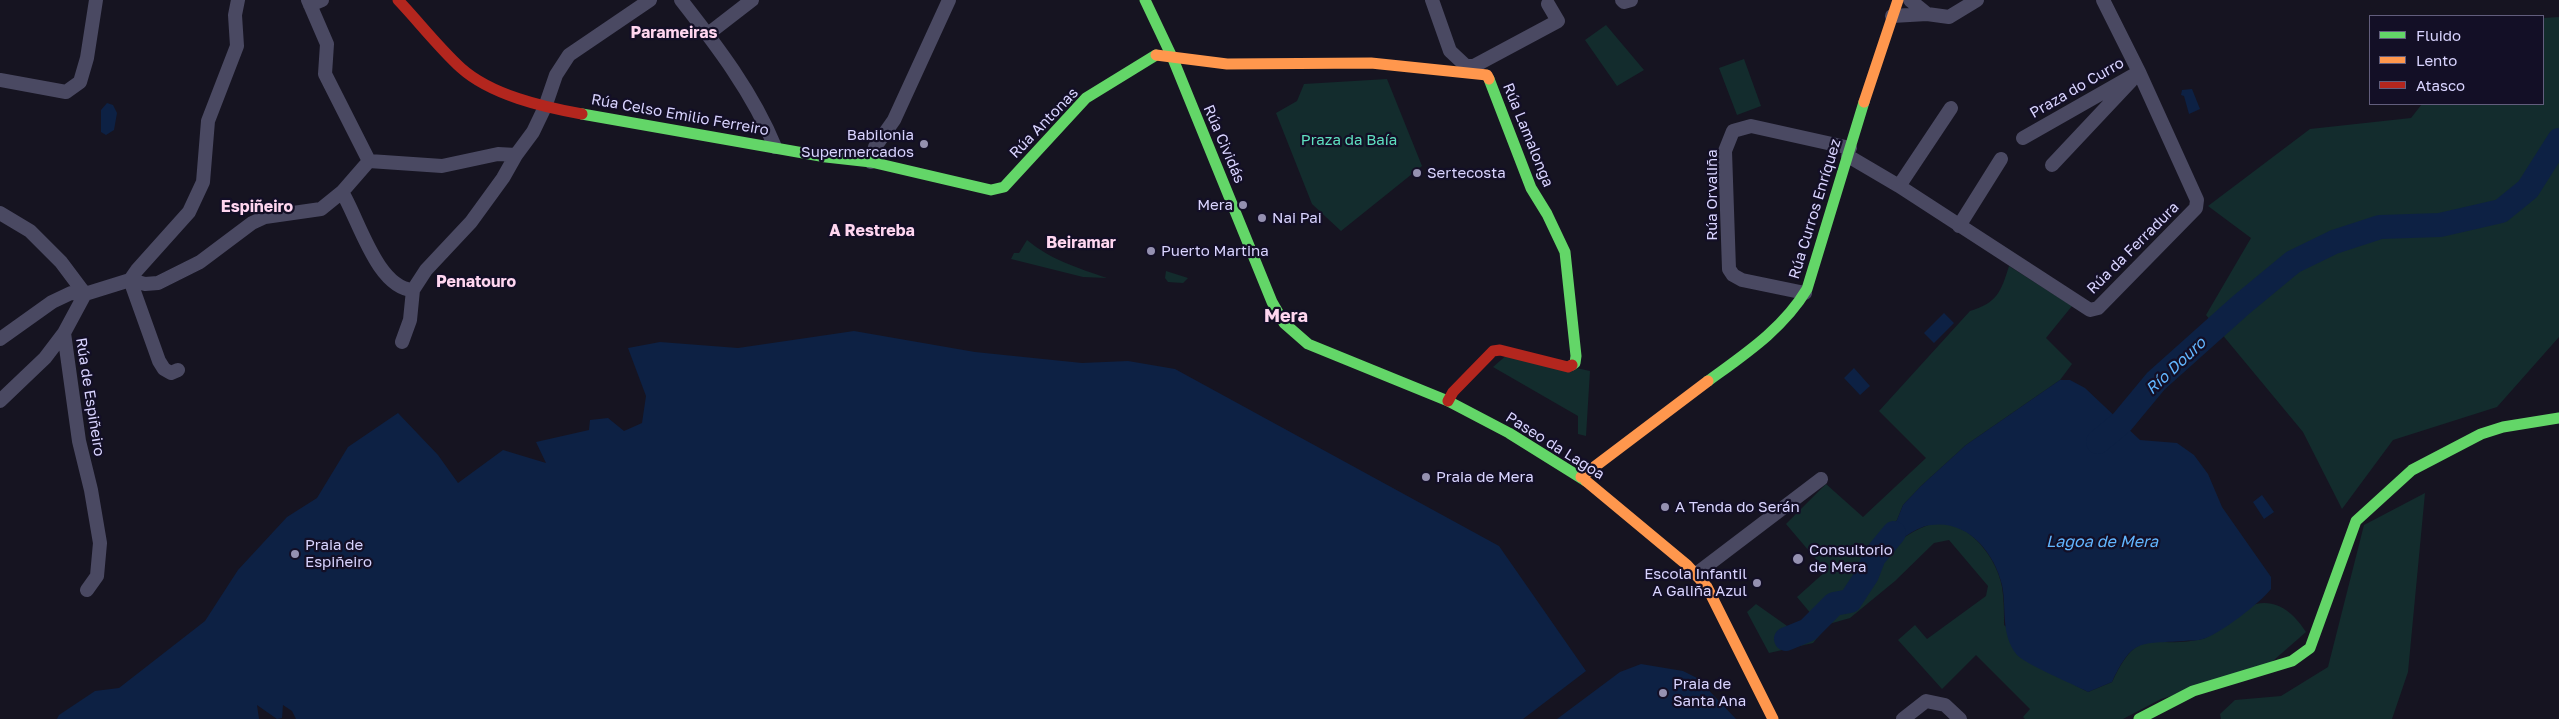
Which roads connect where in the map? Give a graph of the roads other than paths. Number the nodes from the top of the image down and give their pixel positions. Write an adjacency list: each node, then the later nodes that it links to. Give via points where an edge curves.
1 (96, 0): 22 (street, via 80,82 66,92)
2 (238, 0): 38 (street, via 235,15 237,46 208,121 203,182 189,212)
3 (398, 0): 23 (street, Rúa Celso Emilio Ferreiro, via 462,69 504,94)
4 (650, 0): 23 (street, via 569,55 556,75)
5 (681, 0): 19 (street)
6 (752, 0): 19 (street)
7 (949, 0): 31 (street, via 894,120 874,147)
8 (1145, 0): 20 (street, Rúa Cividás)
9 (1432, 0): 16 (street, via 1450,51 1466,66 1474,66 1558,21)
10 (1622, 0): 11 (street)
11 (1631, 0)
12 (1910, 0): 18 (street)
13 (1977, 0): 18 (street, via 1949,17)
14 (2103, 0): 21 (street, Rúa da Ferradura)
15 (314, 2): 30 (street, via 327,44 325,74)
16 (1548, 4)
17 (1893, 5): 18 (street); 27 (street, Rúa Curros Enríquez)
18 (1926, 14)
19 (708, 34): 26 (street, via 762,116)
20 (1173, 59): 34 (street, Rúa Antonas, via 1156,55 1086,98 1004,187); 42 (street, Rúa Cividás); 48 (street, Rúa Lamalonga, via 1264,64 1348,62 1440,69 1453,76 1480,72 1487,75 1531,188 1565,252 1576,356 1575,363 1568,368 1500,350 1493,352)
21 (2140, 72): 25 (street, Praza do Curro); 32 (street, Praza do Curro); 37 (street, Rúa da Ferradura, via 2197,200 2196,208 2098,308 2090,310)
22 (0, 80)
23 (545, 107): 26 (street, Rúa Celso Emilio Ferreiro); 28 (street)
24 (1951, 108): 33 (street)
25 (2023, 138)
26 (776, 147): 31 (street, Rúa Celso Emilio Ferreiro)
27 (1849, 152): 33 (street, Rúa da Ferradura); 40 (street, Rúa Curros Enríquez); 40 (street, Rúa Orvaliña, via 1751,126 1733,131 1725,151 1729,269 1742,280)
28 (516, 156): 30 (street, via 498,154 442,166); 39 (street, via 471,222 426,270)
29 (2001, 159): 37 (street)
30 (369, 161): 35 (street)
31 (871, 162): 34 (street, Rúa Celso Emilio Ferreiro)
32 (2052, 165)
33 (1899, 186): 37 (street, Rúa da Ferradura)
34 (991, 190)
35 (342, 192): 38 (street, via 321,209 265,217 252,223 200,262 158,283); 39 (street, via 383,272 396,286)
36 (0, 213): 41 (street, via 30,231 61,262)
37 (1959, 226)
38 (130, 280): 41 (street); 46 (street, via 159,361 171,373)
39 (413, 290): 45 (street, via 410,320)
40 (1805, 293): 50 (street, Rúa Curros Enríquez, via 1785,322 1770,335)
41 (85, 294): 43 (street, Rúa de Espiñeiro); 44 (street, via 71,294 52,302)
42 (1272, 302): 48 (street, Paseo da Lagoa, via 1284,323 1308,344)
43 (64, 333): 47 (street, via 45,358); 53 (street, Rúa de Espiñeiro, via 79,442 92,490 100,543 97,576)
44 (0, 339)
45 (402, 342)
46 (178, 370)
47 (0, 401)
48 (1448, 401): 50 (street, Paseo da Lagoa)
49 (2559, 418): 57 (street, via 2481,434 2412,470 2356,521 2310,648 2292,661 2193,691)
50 (1581, 477): 52 (street, Paseo da Lagoa)
51 (1821, 479): 52 (street)
52 (1696, 574): 54 (street, Paseo da Lagoa, via 1717,603)
53 (87, 590)
54 (1773, 719)
55 (1903, 719): 56 (street, via 1926,701 1945,705)
56 (1960, 719)
57 (2139, 719)

